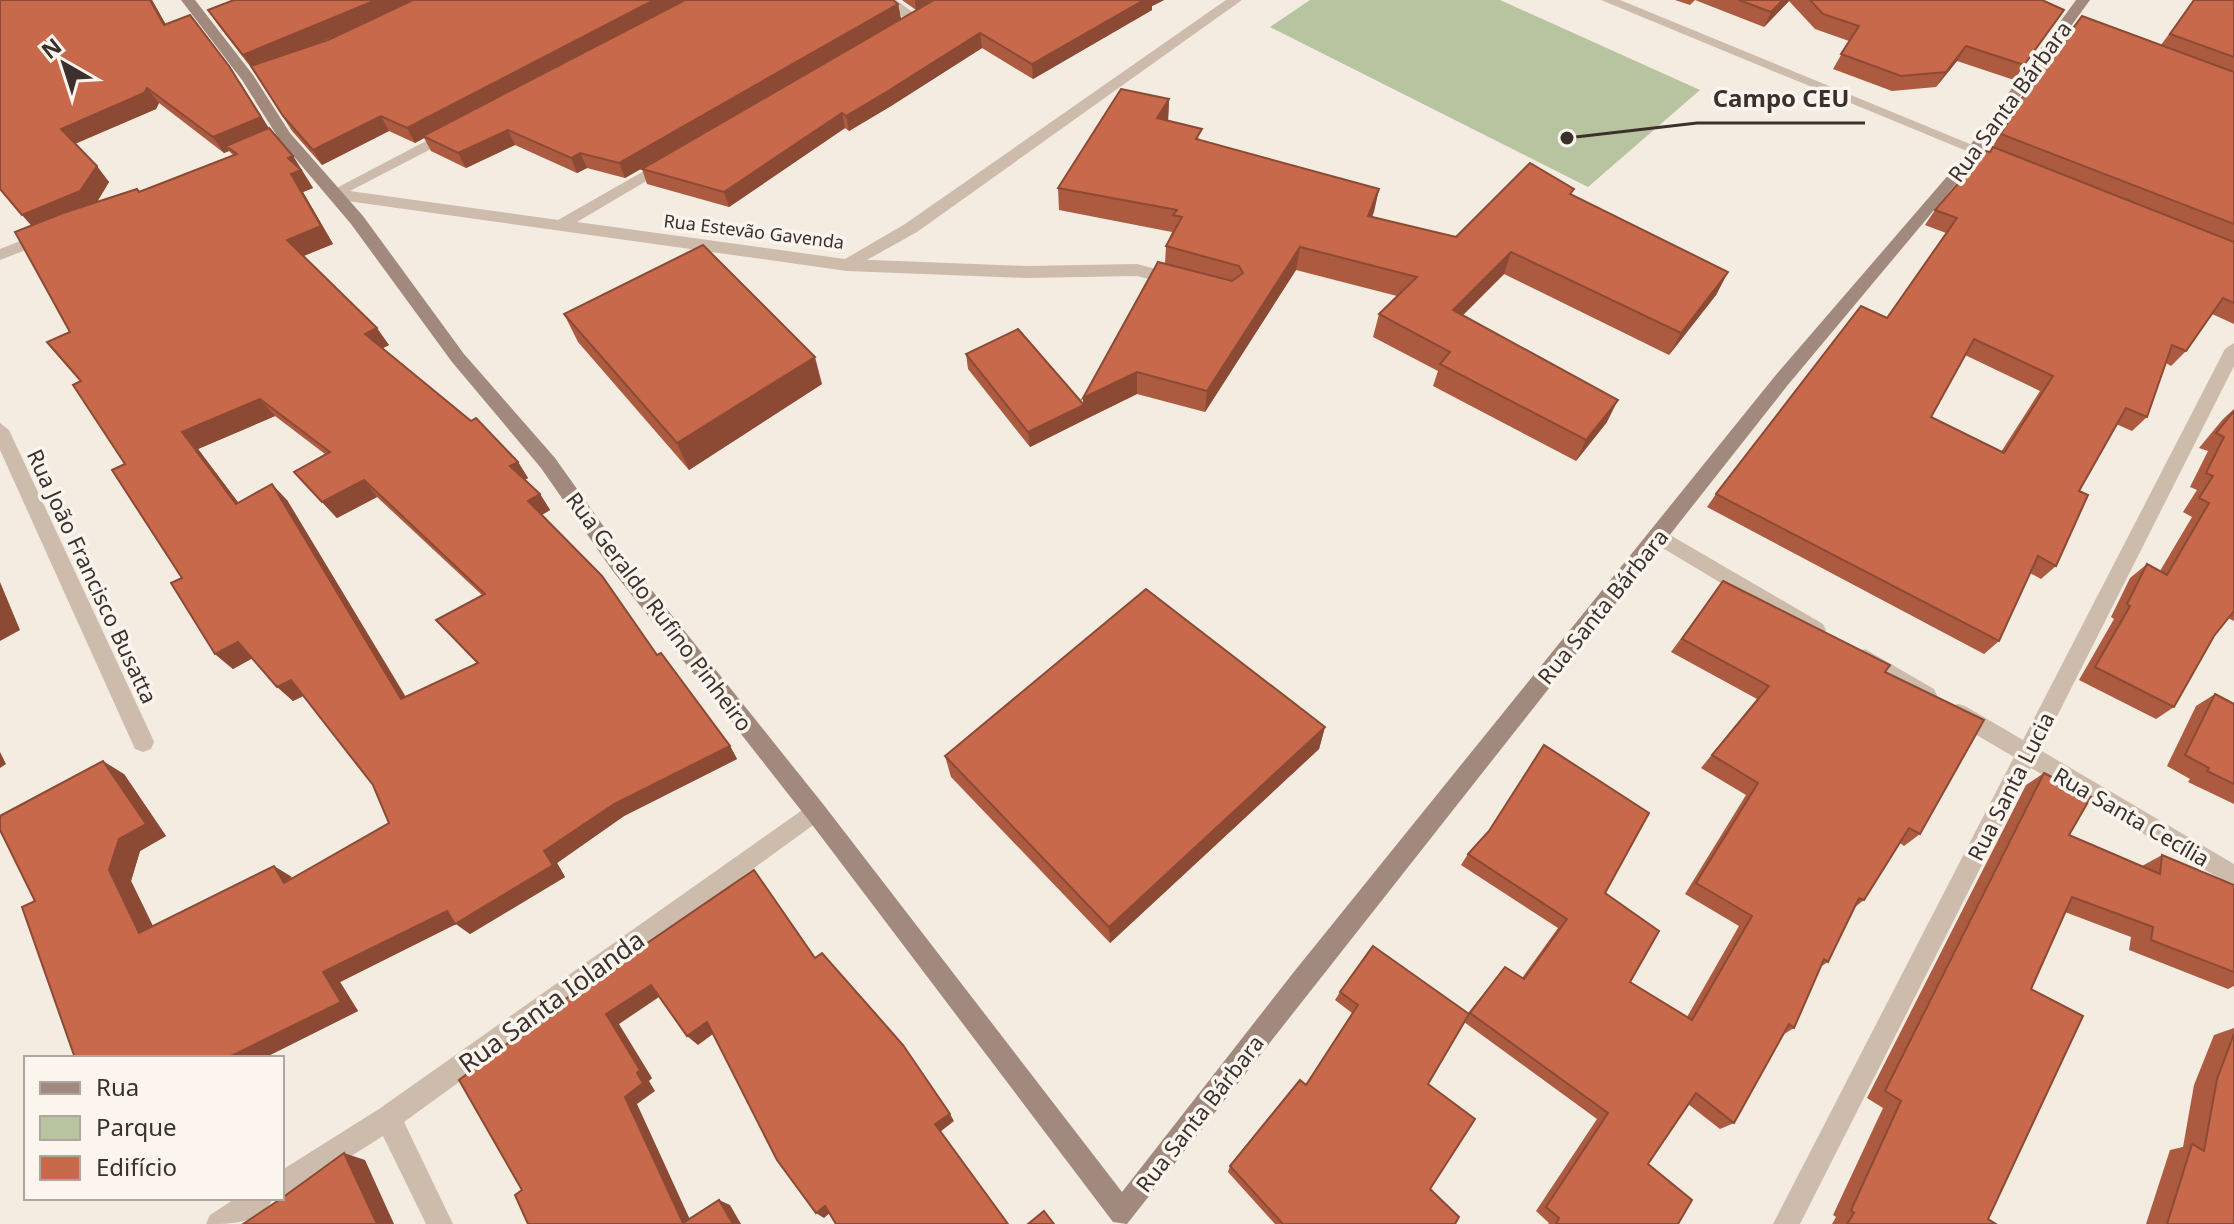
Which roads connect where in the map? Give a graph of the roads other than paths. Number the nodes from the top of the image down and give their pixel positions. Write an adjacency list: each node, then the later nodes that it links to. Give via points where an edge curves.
1 (188, 0): 11 (street, Rua Geraldo Rufino Pinheiro, via 255,76 277,139)
2 (887, 0): 6 (street)
3 (1235, 0): 15 (street, Rua Estevão Gavenda, via 911,228)
4 (1608, 0): 8 (street)
5 (2083, 0): 8 (street, Rua Santa Bárbara)
6 (915, 19)
7 (468, 124): 11 (street)
8 (1974, 150): 10 (street); 19 (street, Rua Santa Bárbara)
9 (682, 154): 13 (street)
10 (2024, 170)
11 (333, 194): 13 (street, Rua Estevão Gavenda); 22 (street, Rua Geraldo Rufino Pinheiro)
12 (71, 225): 14 (street)
13 (561, 225): 15 (street, Rua Estevão Gavenda)
14 (0, 255)
15 (847, 265): 16 (street, via 1137,270)
16 (1191, 284)
17 (2234, 349): 21 (street, Rua Santa Lucia)
18 (0, 430): 20 (street, Rua João Francisco Busatta)
19 (1658, 536): 21 (street, Rua Santa Cecília); 27 (street, Rua Santa Bárbara, via 1301,981)
20 (143, 742)
21 (2027, 754): 23 (street, Rua Santa Cecília); 30 (street, Rua Santa Lucia)
22 (815, 811): 24 (street, Rua Santa Iolanda); 27 (street, Rua Geraldo Rufino Pinheiro)
23 (2234, 876)
24 (388, 1118): 25 (street, Rua Santa Iolanda); 29 (street)
25 (284, 1184)
26 (257, 1200): 28 (street)
27 (1127, 1219)
28 (219, 1224)
29 (440, 1224)
30 (1786, 1224)

